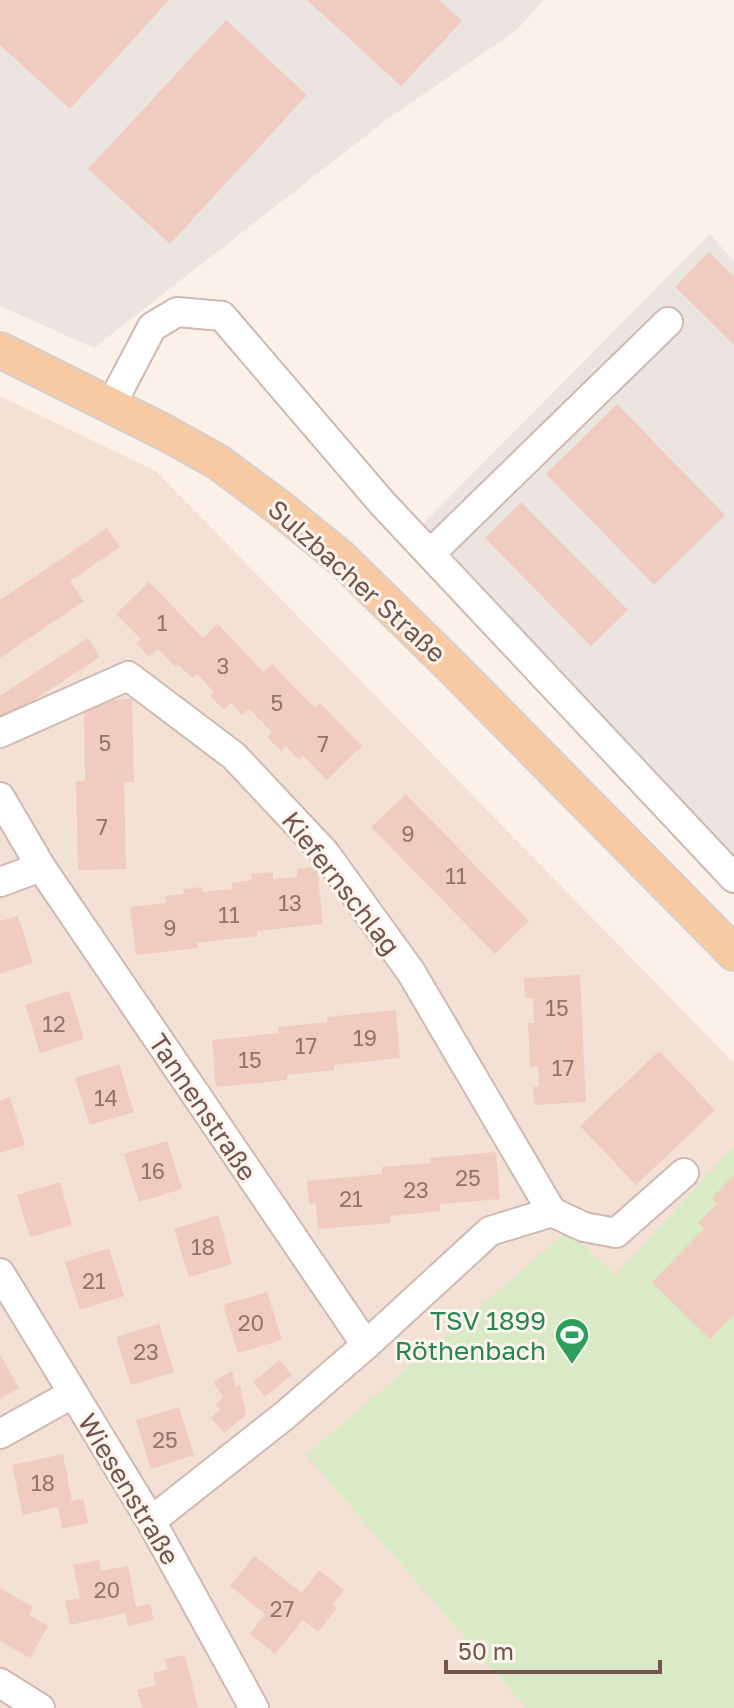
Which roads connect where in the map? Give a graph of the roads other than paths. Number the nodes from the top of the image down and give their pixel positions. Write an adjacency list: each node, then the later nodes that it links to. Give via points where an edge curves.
1 (668, 322): 4 (street)
2 (0, 350): 3 (main road, Sulzbacher Straße)
3 (111, 405): 4 (street, via 152,327 177,312 222,316); 10 (main road, Sulzbacher Straße, via 218,462 342,559)
4 (430, 554): 8 (street)
5 (0, 733): 12 (street, Kiefernschlag, via 128,676 234,756 325,853 411,972)
6 (0, 797): 7 (street, Tannenstraße)
7 (41, 867): 9 (street); 14 (street, Tannenstraße)
8 (734, 878)
9 (0, 882)
10 (734, 953)
11 (684, 1173): 12 (street, via 616,1233 584,1227)
12 (552, 1212): 14 (street, via 490,1231)
13 (0, 1273): 15 (street, Wiesenstraße)
14 (366, 1345): 17 (street)
15 (72, 1394): 16 (street); 17 (street, Wiesenstraße)
16 (0, 1434)
17 (151, 1521): 20 (street, Wiesenstraße)
18 (0, 1683): 19 (street)
19 (40, 1708)
20 (254, 1708)

